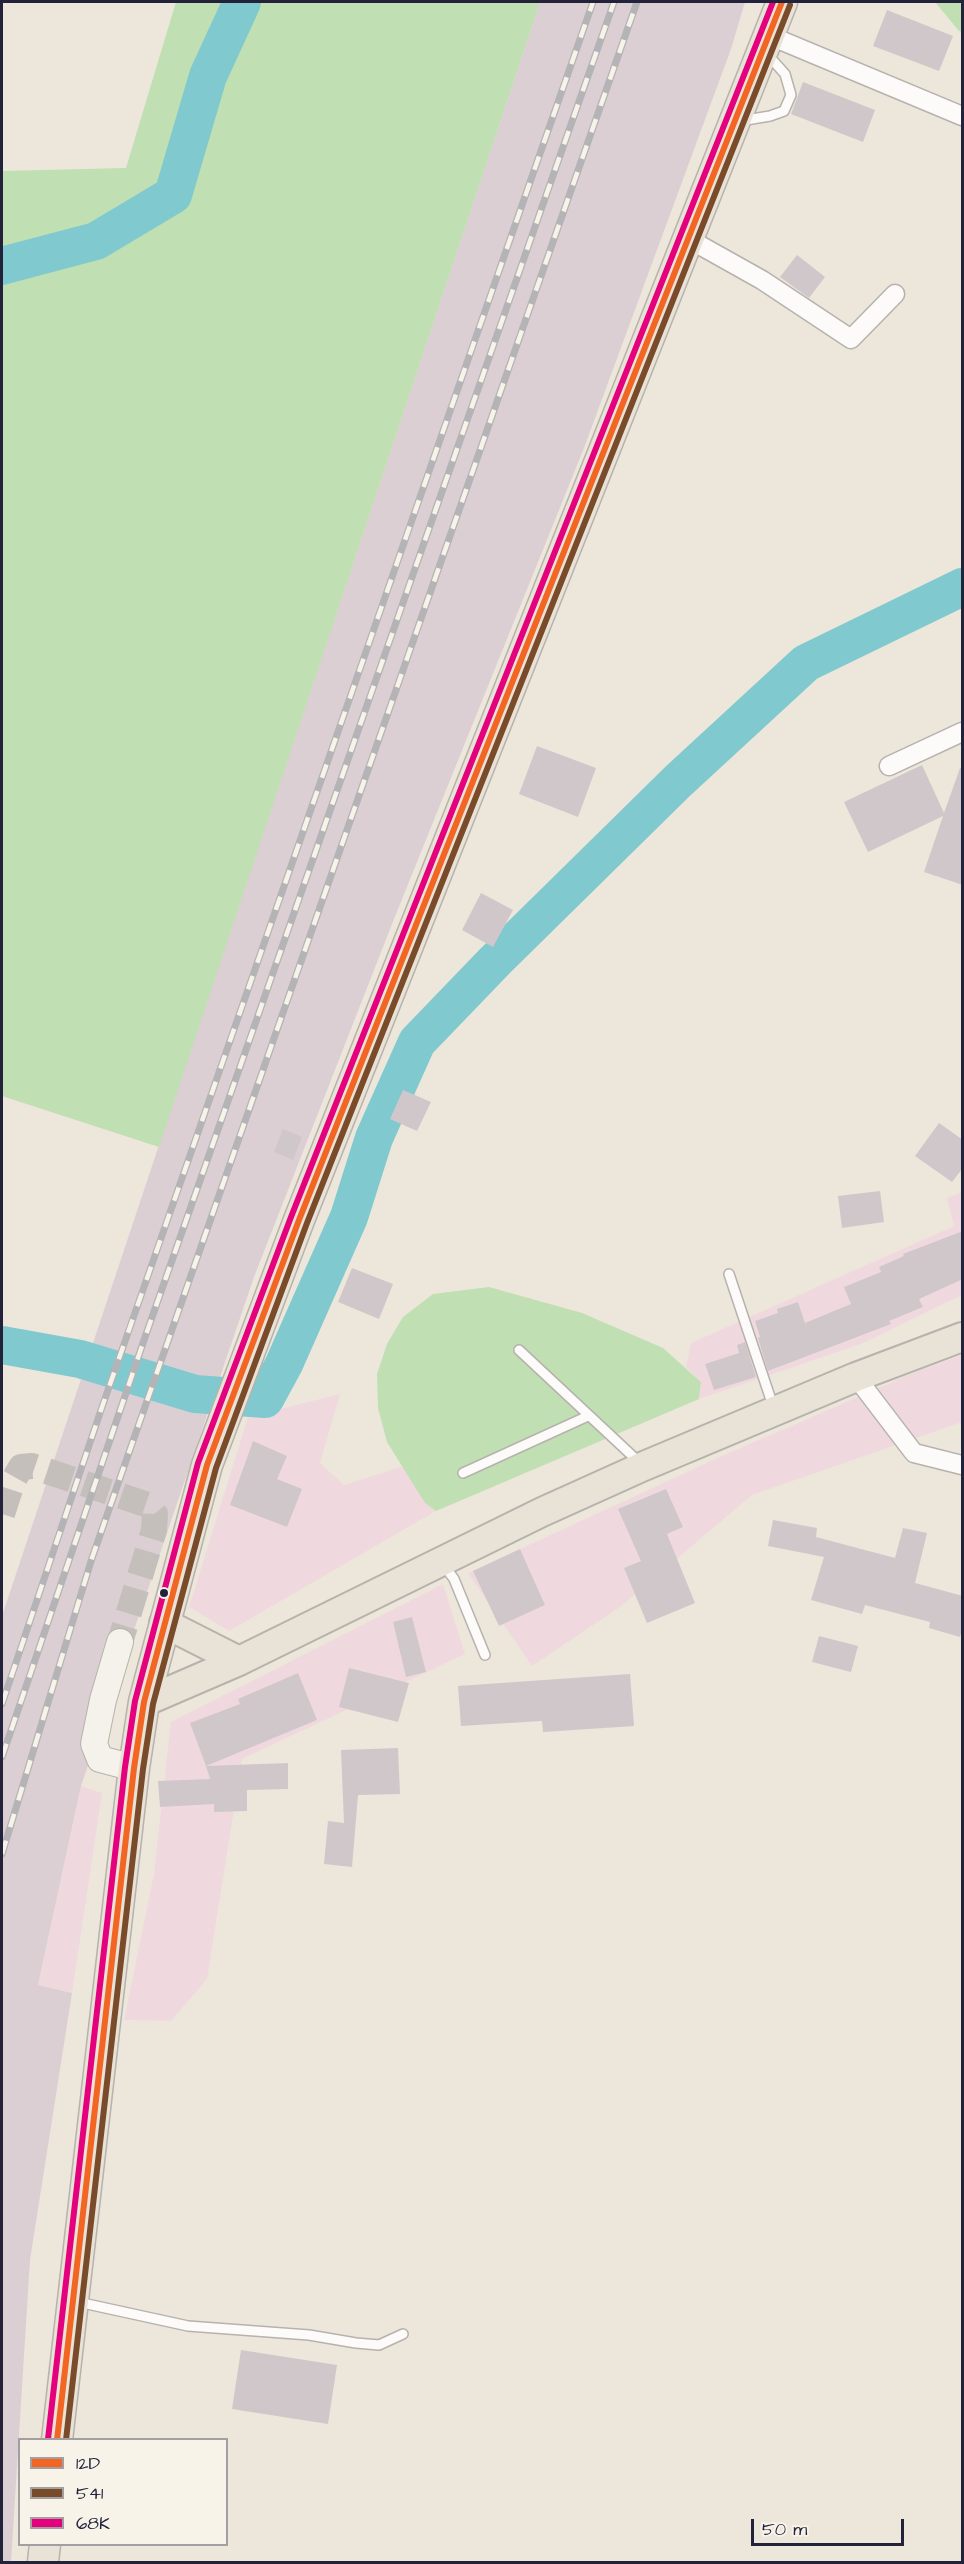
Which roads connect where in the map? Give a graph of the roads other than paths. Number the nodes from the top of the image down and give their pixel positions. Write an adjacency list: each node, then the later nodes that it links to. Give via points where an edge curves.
1 (782, 2): 2 (highway)
2 (766, 42): 3 (street); 4 (highway); 4 (lane, via 785,74 791,95 784,111)
3 (963, 116)
4 (733, 123): 5 (highway)
5 (687, 238): 6 (street, via 762,280 851,339); 19 (highway, via 238,1381 207,1465)
6 (895, 294)
7 (963, 732): 8 (street)
8 (889, 766)
9 (729, 1274): 13 (lane)
10 (963, 1337): 12 (main road)
11 (519, 1350): 14 (lane)
12 (856, 1377): 13 (main road); 15 (street, via 914,1454)
13 (775, 1411): 16 (main road)
14 (588, 1416): 16 (lane); 17 (lane)
15 (963, 1465)
16 (644, 1466): 18 (main road)
17 (463, 1473)
18 (441, 1562): 21 (lane, via 454,1579); 22 (main road)
19 (164, 1623): 22 (main road); 23 (highway)
20 (120, 1642): 24 (main road, via 94,1744 100,1759)
21 (485, 1655)
22 (239, 1661): 23 (main road)
23 (144, 1702): 24 (highway)
24 (134, 1768): 25 (highway)
25 (72, 2301): 26 (lane, via 188,2326 309,2335 356,2343 379,2345); 27 (highway)
26 (403, 2334)
27 (57, 2438)
28 (45, 2546): 29 (highway)
29 (43, 2562)

